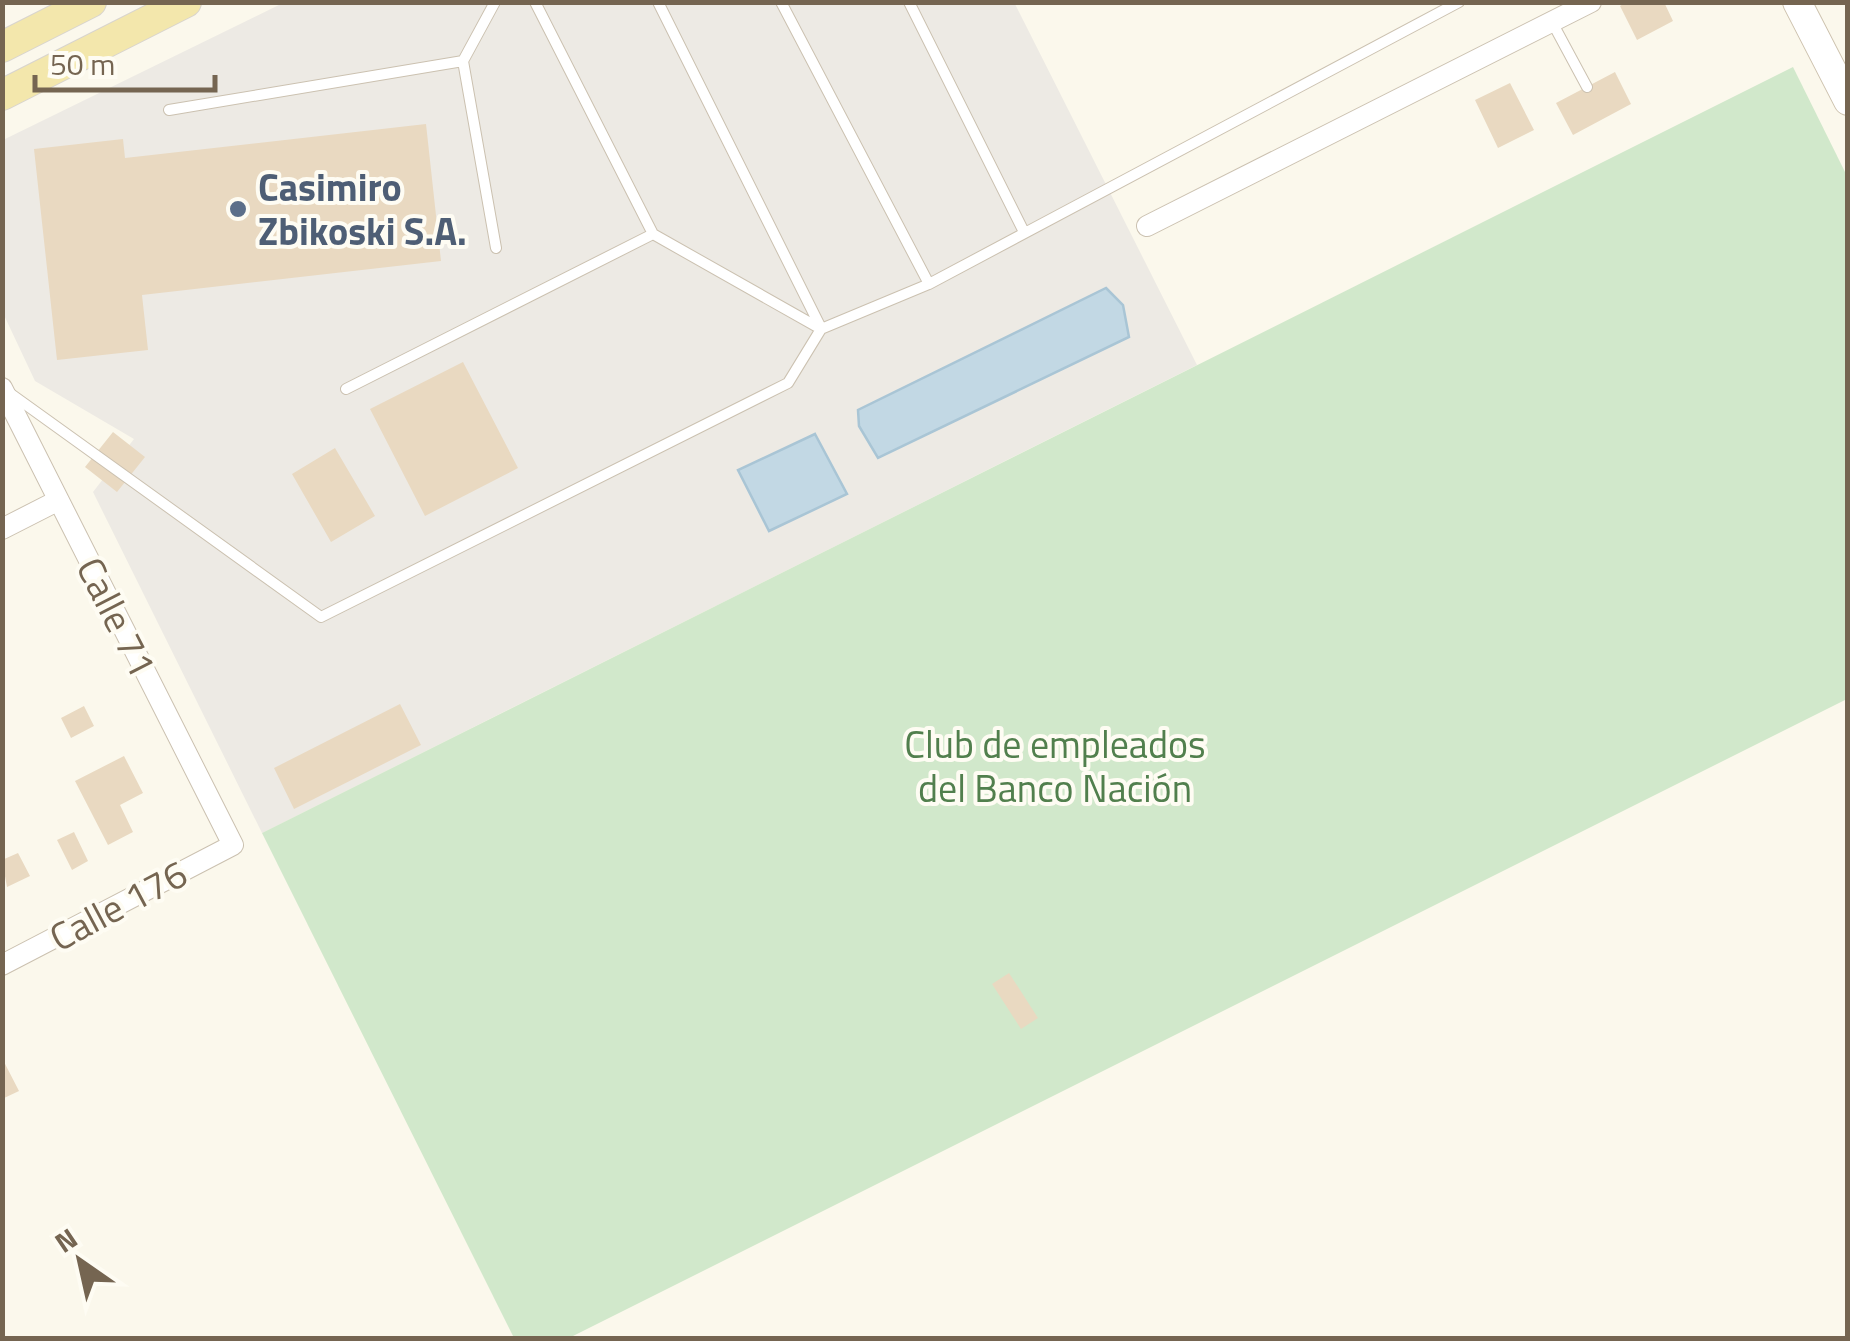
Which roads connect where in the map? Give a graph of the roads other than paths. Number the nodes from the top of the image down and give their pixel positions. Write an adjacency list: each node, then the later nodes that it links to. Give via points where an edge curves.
1 (90, 2): 12 (main road)
2 (186, 2): 15 (main road)
3 (495, 2): 13 (lane)
4 (535, 2): 20 (lane)
5 (658, 2): 23 (lane)
6 (781, 2): 22 (lane)
7 (910, 2): 19 (lane)
8 (1459, 2): 19 (lane)
9 (1590, 2): 11 (street)
10 (1797, 2): 16 (main road)
11 (1552, 22): 14 (lane); 18 (street)
12 (2, 48)
13 (463, 61): 17 (lane); 21 (lane)
14 (1586, 87)
15 (2, 95)
16 (1848, 101)
17 (169, 110)
18 (1147, 226)
19 (1023, 230): 22 (lane)
20 (652, 234): 23 (lane); 25 (lane)
21 (496, 248)
22 (929, 284): 23 (lane)
23 (821, 328): 24 (lane, via 788,383 321,617)
24 (2, 388): 26 (street, Calle 71)
25 (346, 390)
26 (57, 501): 27 (street); 28 (street, Calle 71)
27 (2, 530)
28 (233, 845): 29 (street, Calle 176)
29 (2, 965)

